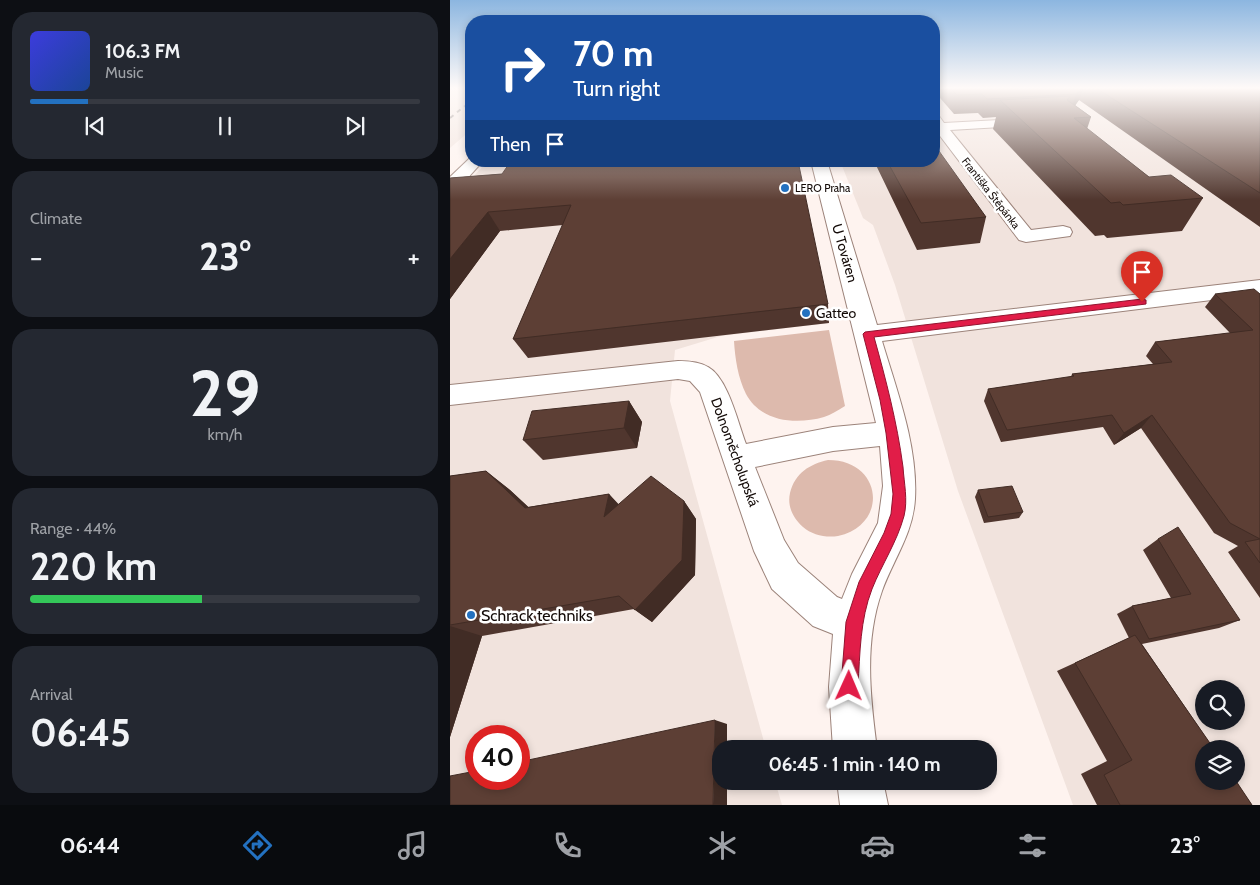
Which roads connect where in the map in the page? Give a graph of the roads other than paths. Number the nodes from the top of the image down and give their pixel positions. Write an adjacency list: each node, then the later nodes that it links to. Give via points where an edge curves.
1 (940, 127): 5 (street, Františka Štěpánka, via 1026,236)
2 (469, 167): 4 (street)
3 (821, 167): 7 (street, U Továren)
4 (450, 187)
5 (1063, 232)
6 (1260, 288): 7 (street)
7 (868, 334): 9 (street, U Továren)
8 (450, 395): 10 (street, Dolnoměcholupská, via 690,370 707,381 713,391)
9 (892, 433): 10 (street, via 833,439); 11 (street, U Továren, via 899,494 897,514)
10 (738, 458): 11 (street, Dolnoměcholupská, via 771,551 785,576 826,613)
11 (854, 622): 12 (street, U Továren, via 849,700)
12 (854, 740)
13 (862, 790): 14 (street)
14 (864, 805)

